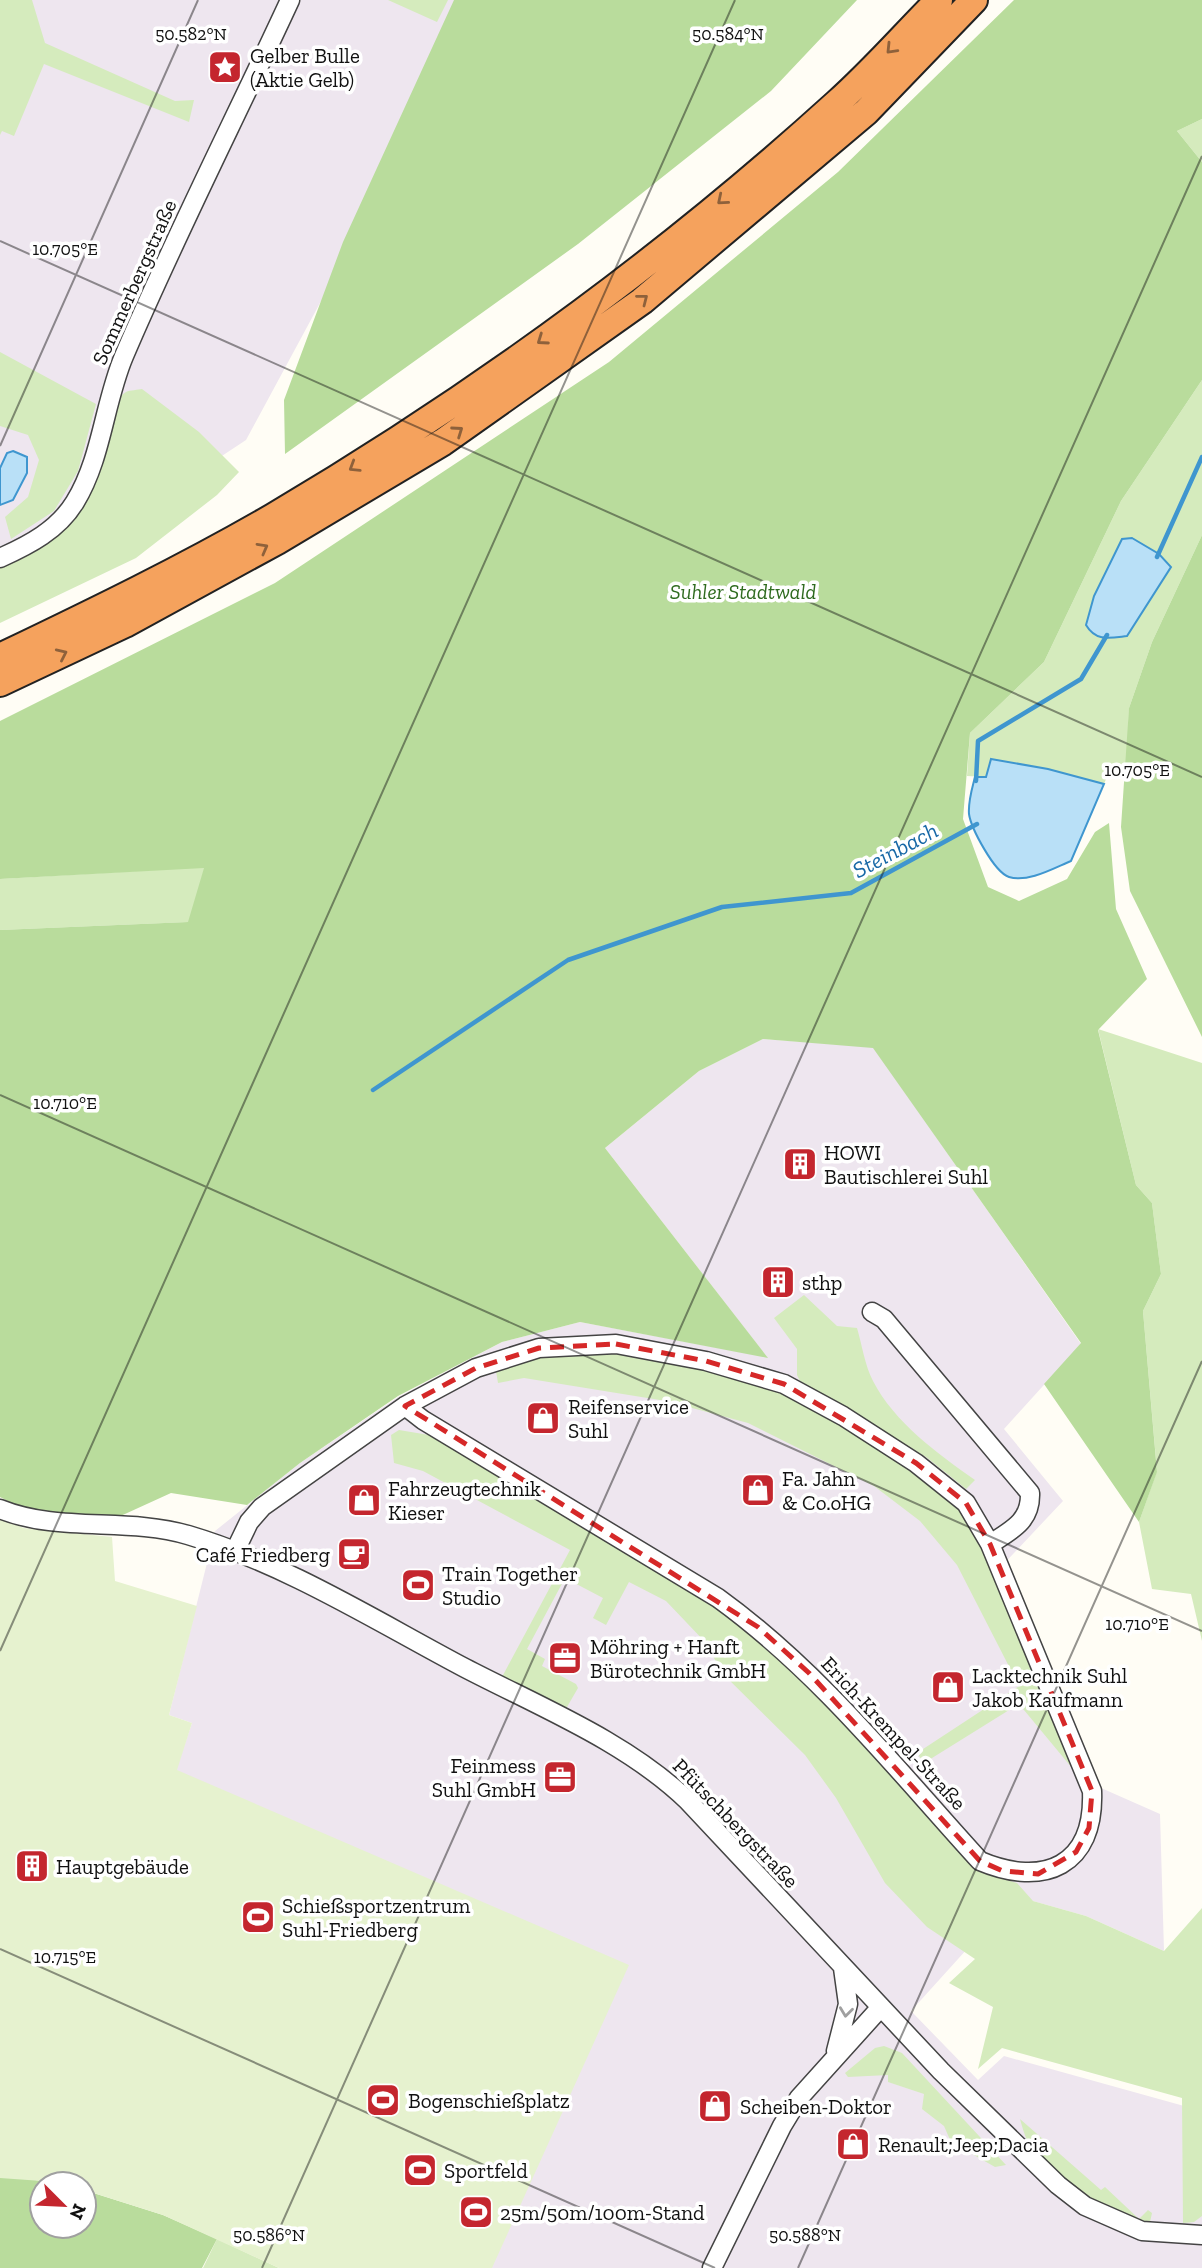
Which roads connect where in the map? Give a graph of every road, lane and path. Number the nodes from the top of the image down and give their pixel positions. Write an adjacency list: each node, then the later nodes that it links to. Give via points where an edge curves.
1 (290, 0): 4 (street, Sommerbergstraße, via 130,344 85,484 56,525)
2 (939, 0): 5 (highway, one-way to 5, via 839,102 618,287 427,422 271,517)
3 (974, 0): 6 (highway, one-way to 3, via 125,624 277,541 454,434 642,301 866,112)
4 (0, 558)
5 (0, 657)
6 (0, 683)
7 (872, 1312): 10 (street, via 884,1318 1030,1493 1026,1518)
8 (405, 1406): 10 (street, Erich-Krempel-Straße, via 476,1368 539,1348 616,1344 706,1361 784,1384 916,1462 966,1503); 10 (street, Erich-Krempel-Straße, via 758,1627 809,1673 980,1861 1003,1871 1038,1874 1076,1852 1089,1828 1092,1791); 11 (street, Erich-Krempel-Straße, via 262,1507)
9 (0, 1509): 11 (street, Pfütschbergstraße, via 25,1520 147,1527)
10 (990, 1544)
11 (235, 1551): 12 (street, Pfütschbergstraße, via 577,1726 655,1773 688,1801)
12 (843, 1968): 13 (street, Pfütschbergstraße); 14 (street, one-way to 14, via 848,2004)
13 (881, 2007): 14 (street); 15 (street, Pfütschbergstraße, via 1029,2160 1085,2206 1142,2231)
14 (835, 2054): 16 (street, via 782,2126)
15 (1202, 2235)
16 (712, 2268)

